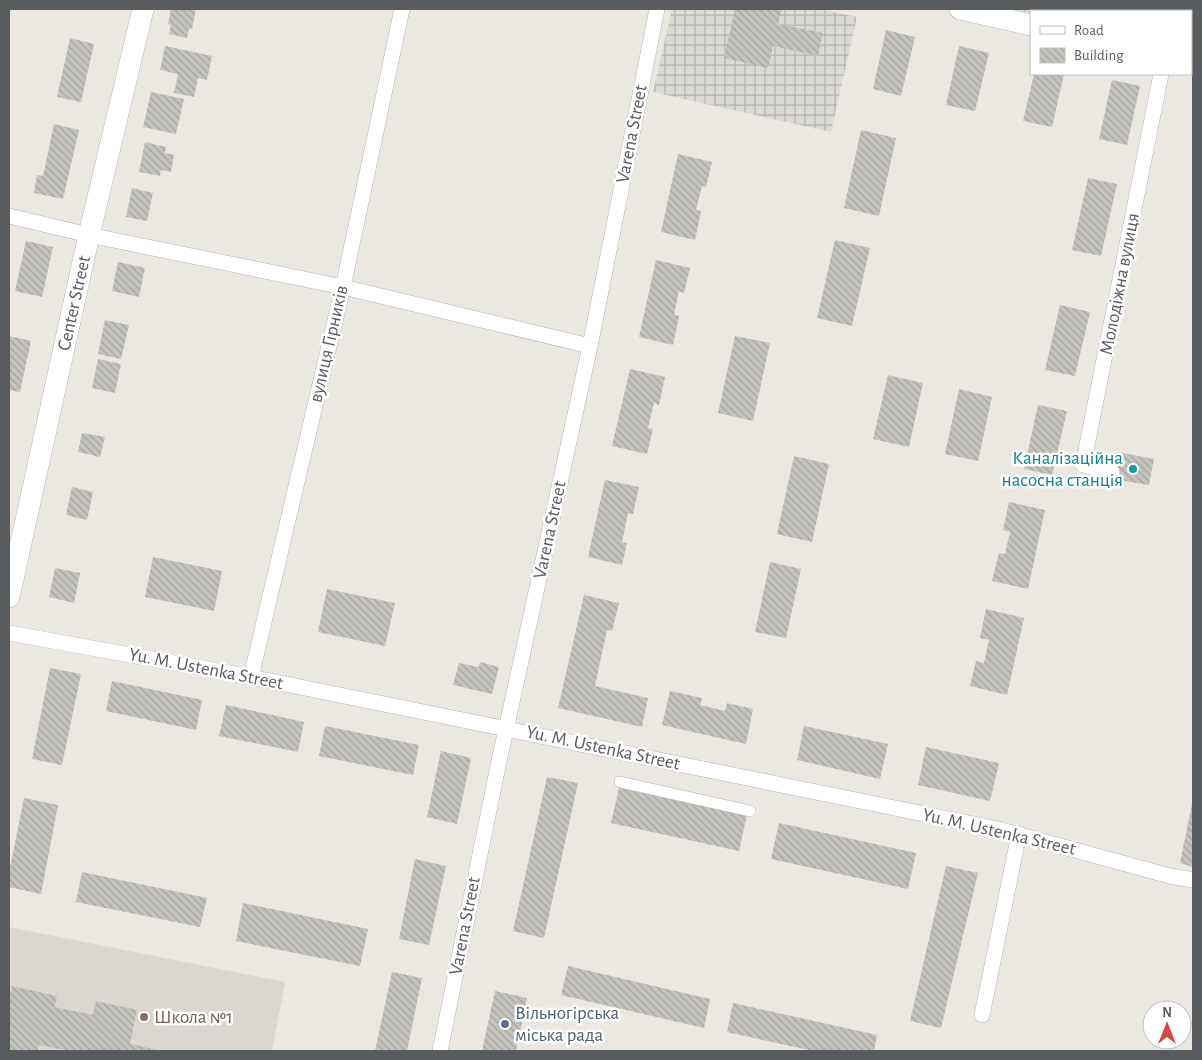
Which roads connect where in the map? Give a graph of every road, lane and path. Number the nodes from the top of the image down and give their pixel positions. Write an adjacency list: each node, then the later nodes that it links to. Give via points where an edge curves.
1 (143, 9): 8 (main road, Center Street)
2 (402, 9): 9 (street, вулиця Гірників)
3 (656, 9): 10 (street, Varena Street)
4 (960, 9): 5 (main road)
5 (1030, 25)
6 (1161, 75): 11 (street, Молодіжна вулиця, via 1083,466)
7 (9, 216): 8 (street)
8 (89, 235): 9 (street); 12 (main road, Center Street)
9 (343, 287): 10 (street); 14 (street, вулиця Гірників)
10 (590, 346): 15 (street, Varena Street)
11 (1112, 472)
12 (9, 597)
13 (9, 633): 14 (street, Yu. M. Ustenka Street)
14 (251, 677): 15 (street, Yu. M. Ustenka Street)
15 (506, 728): 18 (street, Yu. M. Ustenka Street); 21 (street, Varena Street)
16 (620, 782): 17 (street)
17 (750, 811)
18 (1019, 834): 19 (street, Yu. M. Ustenka Street); 20 (street)
19 (1193, 880)
20 (982, 1015)
21 (440, 1051)

